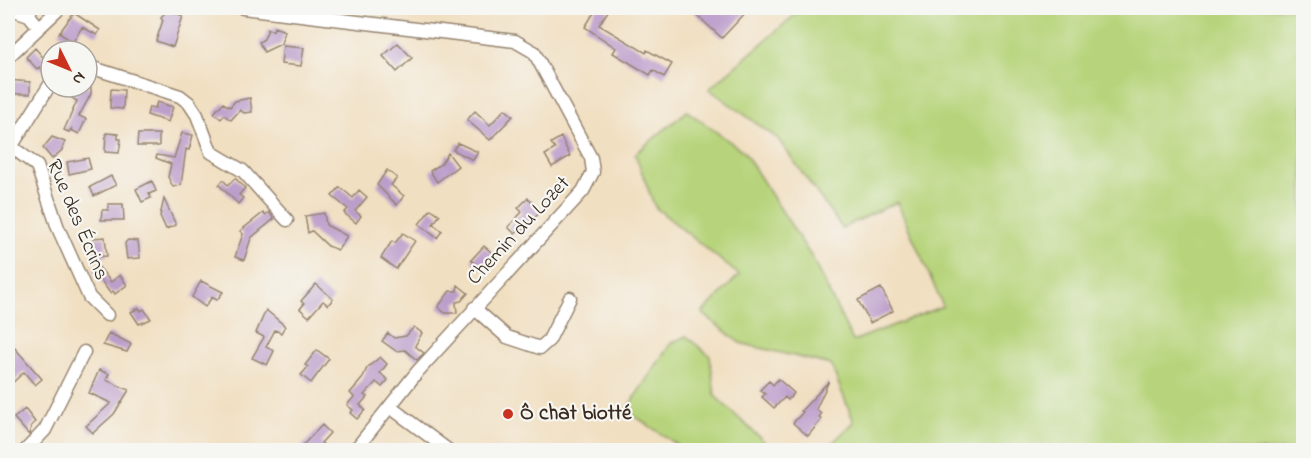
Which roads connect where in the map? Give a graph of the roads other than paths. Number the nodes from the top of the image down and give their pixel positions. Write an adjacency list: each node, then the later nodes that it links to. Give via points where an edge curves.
1 (8, 8): 5 (street)
2 (49, 8): 5 (street)
3 (60, 8): 5 (street)
4 (243, 8): 13 (street, Chemin du Lozet, via 515,41 534,52 591,158 593,172 583,191)
5 (33, 18): 6 (street); 7 (street)
6 (8, 52)
7 (8, 57)
8 (99, 70): 11 (street, via 180,96 189,103 212,152 243,171)
9 (40, 99): 10 (street)
10 (9, 146): 14 (street, Rue des Écrins, via 37,166 58,228 89,297)
11 (287, 220)
12 (570, 298): 13 (street, via 549,340 540,348 507,337)
13 (474, 308): 16 (street, Chemin du Lozet)
14 (107, 315)
15 (84, 352): 17 (street, via 45,430)
16 (390, 407): 18 (street, Chemin du Lozet); 19 (street)
17 (27, 450)
18 (354, 450)
19 (448, 450)

